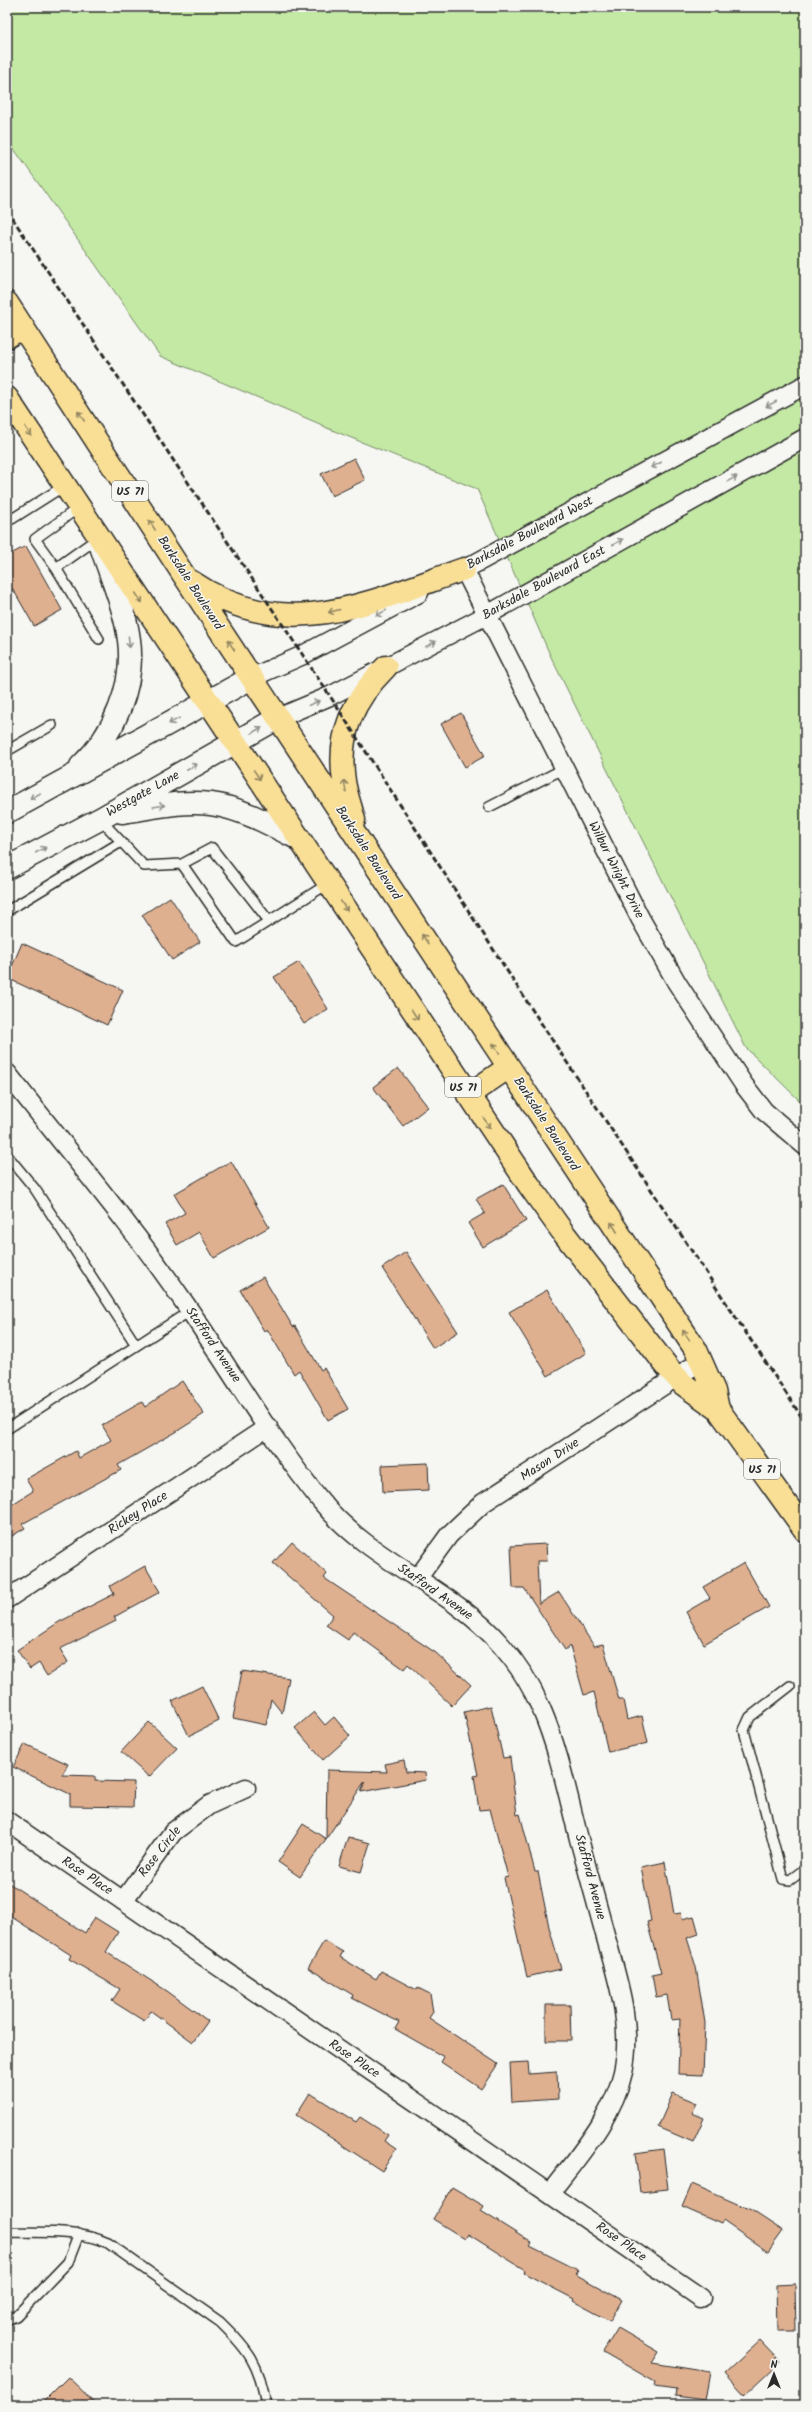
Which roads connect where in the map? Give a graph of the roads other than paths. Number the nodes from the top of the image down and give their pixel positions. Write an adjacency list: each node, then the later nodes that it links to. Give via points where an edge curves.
1 (7, 303): 2 (main road, Barksdale Boulevard / US 71)
2 (15, 332): 12 (main road, Barksdale Boulevard / US 71, one-way to 2)
3 (805, 385): 11 (street, Barksdale Boulevard West, one-way to 11)
4 (10, 408): 6 (main road, Barksdale Boulevard / US 71, one-way to 6)
5 (805, 438): 13 (street, Barksdale Boulevard East, one-way to 5)
6 (64, 486): 7 (main road, Barksdale Boulevard / US 71); 8 (lane)
7 (78, 508): 9 (main road, Barksdale Boulevard / US 71); 10 (lane, via 35,539)
8 (9, 518)
9 (98, 538): 10 (lane); 17 (main road, Barksdale Boulevard / US 71, one-way to 17); 23 (main road, one-way to 23, via 125,618 129,640 129,672 118,712 104,739 91,757)
10 (56, 568): 14 (lane)
11 (464, 569): 12 (main road, one-way to 12, via 344,608 300,615 273,614 242,607 210,593); 13 (street, Wilbur Wright Drive); 16 (street, Barksdale Boulevard West, one-way to 16, via 301,656)
12 (185, 577): 16 (main road, Barksdale Boulevard / US 71, one-way to 12)
13 (487, 615): 15 (street, Barksdale Boulevard East, one-way to 13); 22 (street, Wilbur Wright Drive)
14 (99, 639)
15 (386, 667): 18 (street, Barksdale Boulevard East, one-way to 15, via 330,696); 27 (main road, one-way to 15, via 343,772 345,735 361,694)
16 (253, 678): 17 (main road); 18 (main road, Barksdale Boulevard / US 71)
17 (208, 702): 20 (main road, Barksdale Boulevard / US 71); 23 (main road, one-way to 23)
18 (278, 718): 20 (main road, Westgate Lane, one-way to 18); 27 (main road, Barksdale Boulevard / US 71)
19 (52, 725): 21 (lane)
20 (235, 742): 26 (main road, Westgate Lane, one-way to 20); 28 (main road, Barksdale Boulevard / US 71, one-way to 28)
21 (7, 751)
22 (565, 768): 24 (lane); 38 (street, Wilbur Wright Drive, via 640,918 677,983 764,1111)
23 (66, 780): 25 (main road, one-way to 25)
24 (489, 806)
25 (7, 812)
26 (103, 816): 28 (main road, one-way to 28, via 181,803 212,804 262,821); 29 (lane); 31 (main road, Westgate Lane, one-way to 26)
27 (357, 837): 35 (main road, Barksdale Boulevard / US 71, one-way to 27)
28 (299, 839): 32 (main road, Barksdale Boulevard / US 71)
29 (121, 842): 30 (lane, via 144,866); 33 (lane)
30 (182, 864): 34 (lane, via 212,848); 34 (lane, via 236,942)
31 (7, 868)
32 (329, 883): 34 (lane); 37 (main road, Barksdale Boulevard / US 71, one-way to 37)
33 (7, 911)
34 (269, 921)
35 (509, 1067): 37 (main road); 42 (main road, Barksdale Boulevard / US 71, one-way to 35)
36 (7, 1073): 40 (street, Stafford Avenue, via 114,1207)
37 (468, 1095): 43 (main road, Barksdale Boulevard / US 71, one-way to 43, via 562,1231)
38 (805, 1146)
39 (7, 1155): 41 (lane, via 35,1189)
40 (190, 1311): 41 (lane); 45 (street, Stafford Avenue)
41 (136, 1345): 46 (lane)
42 (701, 1361): 43 (street, Mason Drive); 44 (main road, Barksdale Boulevard / US 71, via 714,1391)
43 (677, 1378): 44 (main road, Barksdale Boulevard / US 71); 48 (street, Mason Drive, via 483,1503 449,1535)
44 (718, 1409): 47 (main road, Barksdale Boulevard / US 71)
45 (268, 1427): 48 (street, Stafford Avenue, via 307,1484 337,1520); 49 (street, Rickey Place)
46 (7, 1429)
47 (805, 1530)
48 (417, 1579): 55 (street, Stafford Avenue, via 484,1627 509,1655 531,1686 543,1712 556,1753 620,1989 626,2036 624,2069 619,2088 591,2138)
49 (7, 1599)
50 (790, 1686): 53 (lane, via 750,1717 744,1730 783,1879 790,1880)
51 (246, 1788): 54 (street, Rose Circle, via 209,1806 173,1832)
52 (7, 1821): 54 (street, Rose Place)
53 (805, 1869)
54 (123, 1901): 55 (street, Rose Place)
55 (550, 2193): 58 (street, Rose Place)
56 (7, 2232): 57 (lane)
57 (79, 2234): 59 (lane, via 68,2262 16,2316); 60 (lane, via 108,2244 220,2322 248,2351 257,2366)
58 (701, 2298)
59 (7, 2320)
60 (266, 2405)

